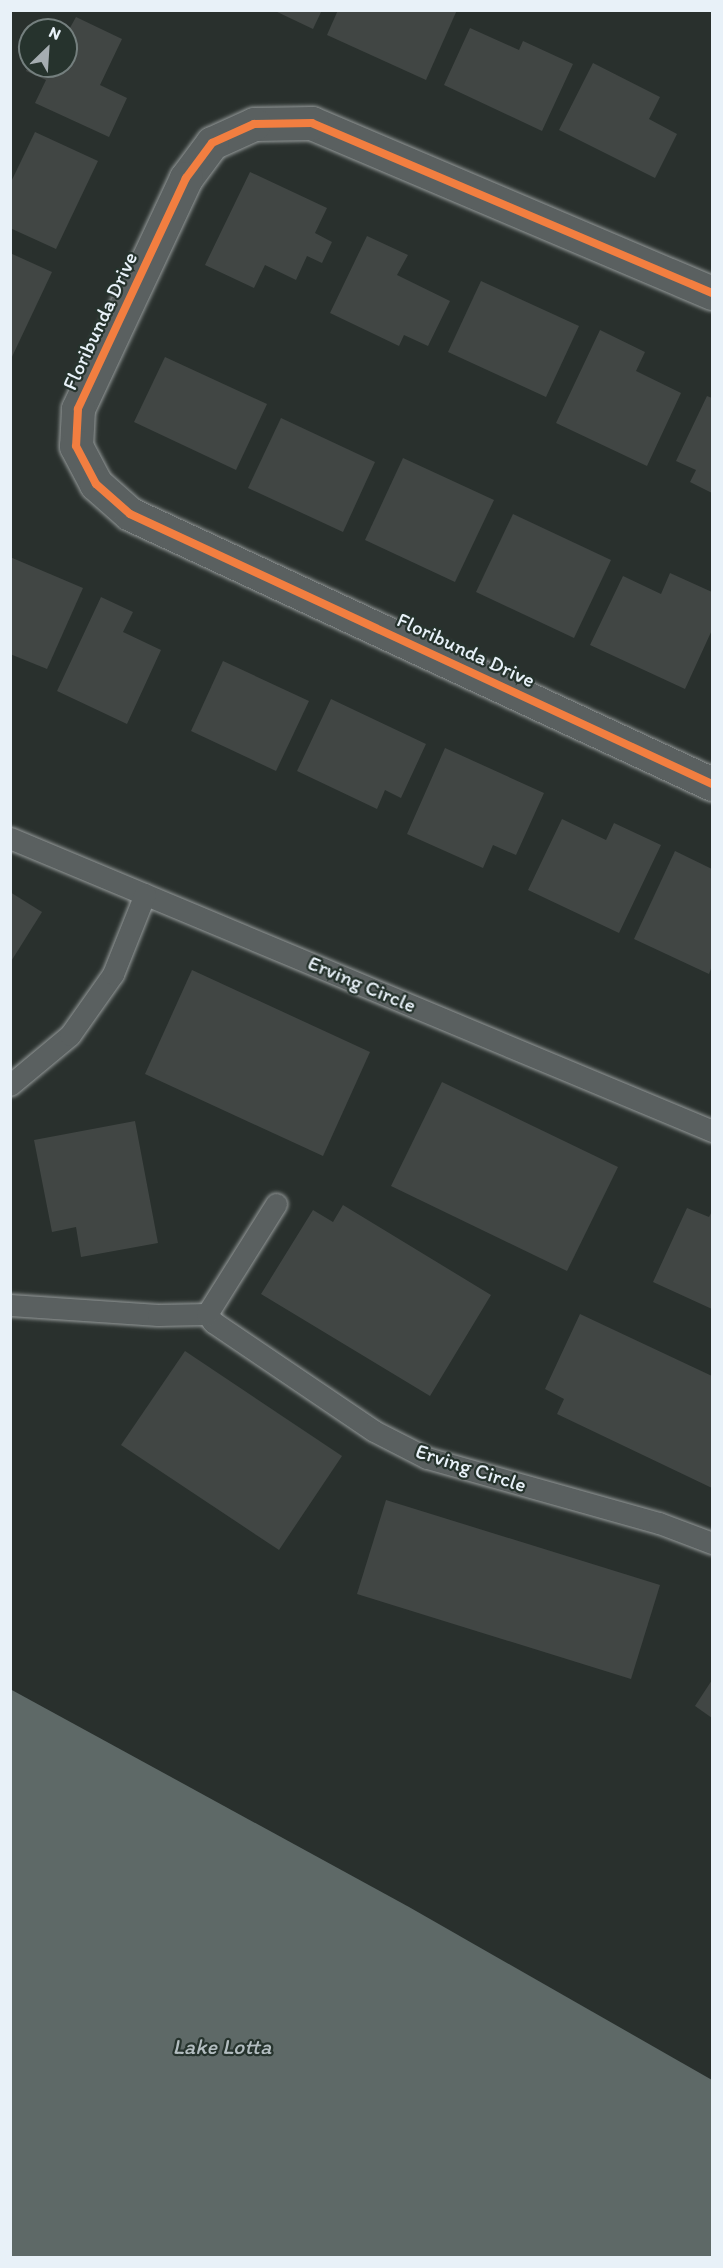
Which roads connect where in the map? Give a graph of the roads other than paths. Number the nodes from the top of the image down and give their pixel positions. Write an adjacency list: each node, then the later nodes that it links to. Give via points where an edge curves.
1 (712, 293): 2 (street, Floribunda Drive, via 312,123 254,124 212,143 186,178 78,409 76,446 96,484 130,514)
2 (712, 784)
3 (10, 838): 4 (lane, Erving Circle)
4 (145, 894): 5 (lane, via 113,974 70,1035); 6 (lane, Erving Circle)
5 (10, 1085)
6 (712, 1131)
7 (276, 1204): 9 (lane)
8 (10, 1305): 9 (lane, via 158,1315)
9 (207, 1314): 10 (lane, Erving Circle, via 213,1322 374,1431 427,1458 659,1523)
10 (712, 1543)

